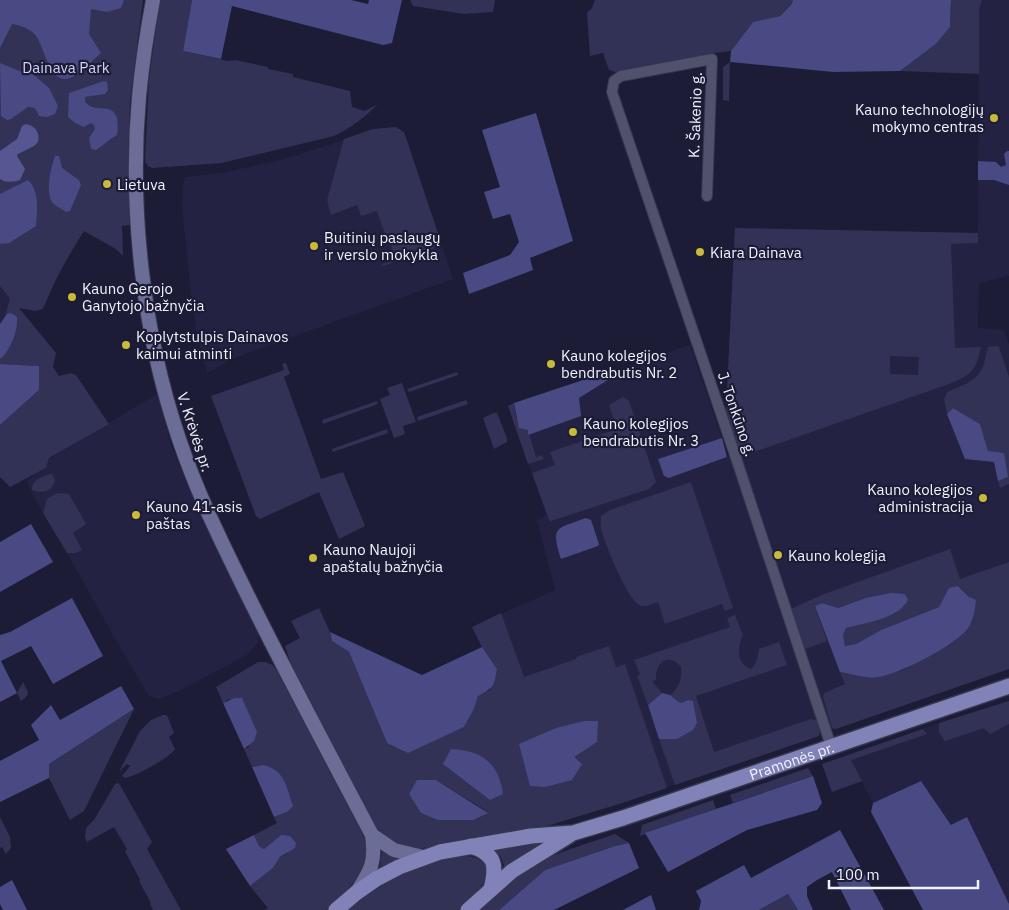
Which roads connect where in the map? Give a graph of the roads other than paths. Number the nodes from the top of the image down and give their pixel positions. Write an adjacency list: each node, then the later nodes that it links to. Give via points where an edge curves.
1 (153, 0): 7 (main road, V. Krėvės pr., via 143,57 136,174 141,255 151,328 164,388 196,487 214,528)
2 (612, 92): 3 (street, K. Šakenio g., via 614,80 621,76 712,59); 5 (street, J. Tonkūno g.)
3 (707, 196)
4 (1009, 686): 5 (main road, Pramonės pr.)
5 (831, 746): 6 (main road, Pramonės pr.)
6 (573, 833): 8 (main road, Pramonės pr.); 10 (main road, Pramonės pr., via 512,871)
7 (372, 835): 9 (main road, V. Krėvės pr., via 394,850); 11 (main road, V. Krėvės pr., via 374,857 367,877)
8 (471, 846): 9 (main road, Pramonės pr.); 10 (main road, via 489,855 494,864)
9 (423, 857): 11 (main road, Pramonės pr.)
10 (491, 890): 13 (main road, Pramonės pr.)
11 (356, 893): 12 (main road, Pramonės pr.)
12 (336, 910)
13 (468, 910)

